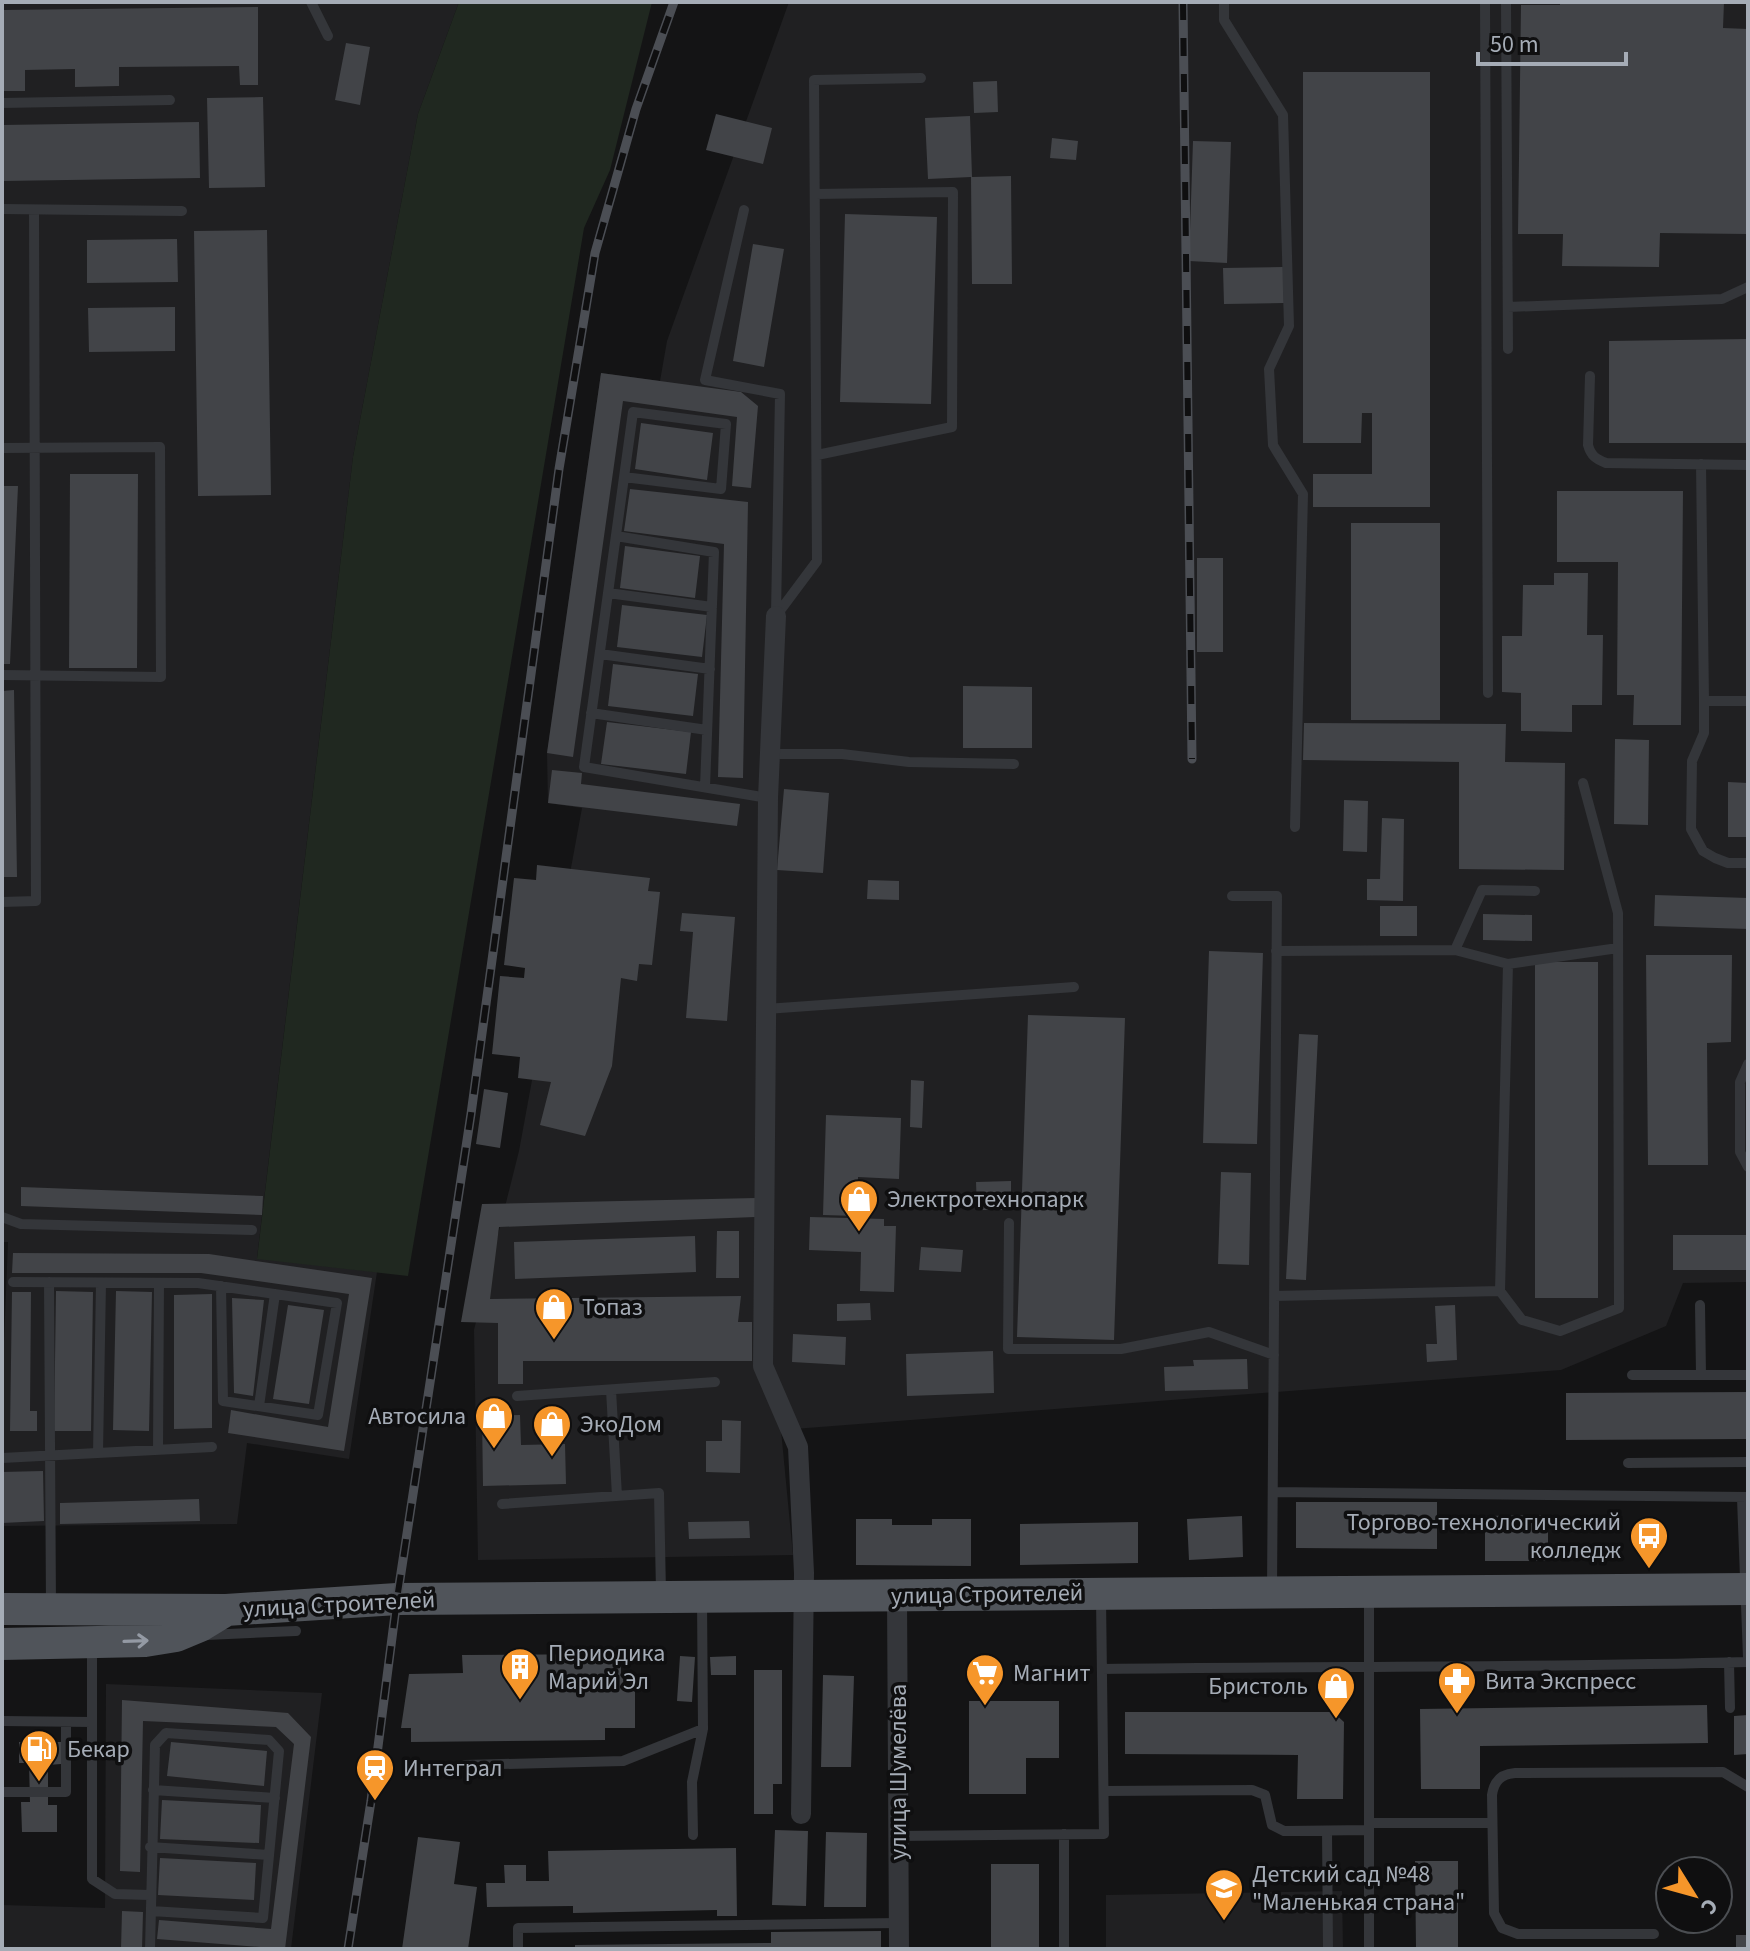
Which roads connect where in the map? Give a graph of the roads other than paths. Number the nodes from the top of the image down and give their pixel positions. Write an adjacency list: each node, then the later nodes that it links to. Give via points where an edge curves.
1 (311, 2): 5 (lane)
2 (1224, 2): 42 (lane, via 1224,20 1283,115 1289,326 1269,369 1273,445 1303,494)
3 (1485, 2): 32 (lane)
4 (1506, 2): 15 (lane)
5 (328, 36)
6 (921, 78): 9 (lane, via 814,80)
7 (170, 100): 8 (lane)
8 (2, 103)
9 (815, 194): 20 (lane); 20 (lane, via 953,192 952,427)
10 (2, 209): 11 (lane)
11 (34, 210): 13 (lane); 19 (lane)
12 (744, 210): 27 (lane, via 705,380 780,394)
13 (182, 211)
14 (1748, 287): 15 (lane, via 1722,299)
15 (1508, 307): 16 (lane)
16 (1508, 349)
17 (1590, 376): 21 (lane, via 1588,445 1594,457 1606,463)
18 (2, 448): 19 (lane)
19 (35, 448): 31 (lane); 31 (lane, via 160,447 161,677)
20 (817, 455): 27 (lane, via 817,561)
21 (1701, 464): 22 (lane); 33 (lane)
22 (1748, 465)
23 (624, 477): 23 (lane, via 633,412 726,424 721,489); 24 (lane)
24 (616, 536): 25 (lane); 26 (lane, via 714,552)
25 (608, 593): 26 (lane); 28 (lane)
26 (712, 607): 29 (lane)
27 (776, 616): 37 (street)
28 (600, 654): 29 (lane); 35 (lane)
29 (710, 669): 36 (lane)
30 (2, 675): 31 (lane)
31 (35, 676): 46 (lane, via 36,901)
32 (1488, 693)
33 (1704, 701): 34 (lane); 43 (lane, via 1704,733 1692,761 1691,829 1703,851 1728,863)
34 (1748, 701)
35 (591, 713): 36 (lane); 40 (lane, via 584,767)
36 (707, 730): 40 (lane)
37 (769, 754): 38 (lane); 41 (street)
38 (1014, 764)
39 (1583, 783): 47 (lane, via 1618,913)
40 (705, 787): 41 (lane)
41 (768, 798): 52 (street)
42 (1295, 827)
43 (1748, 863)
44 (1535, 891): 48 (lane, via 1482,890)
45 (1232, 896): 49 (lane, via 1277,896)
46 (2, 902)
47 (1618, 948): 50 (lane); 63 (lane, via 1619,1308 1560,1331 1522,1320)
48 (1455, 950): 49 (lane); 50 (lane)
49 (1276, 951): 65 (lane)
50 (1508, 964): 63 (lane)
51 (1074, 987): 52 (lane)
52 (766, 1009): 92 (street, via 763,1366 798,1447)
53 (1748, 1064): 54 (lane, via 1740,1082 1740,1152)
54 (1748, 1167)
55 (2, 1217): 57 (lane, via 21,1224)
56 (1009, 1223): 67 (lane, via 1008,1349 1121,1349 1209,1332)
57 (252, 1230)
58 (13, 1282): 59 (lane)
59 (49, 1282): 60 (lane); 78 (lane)
60 (101, 1283): 61 (lane); 77 (lane)
61 (159, 1283): 62 (lane); 76 (lane)
62 (221, 1286): 64 (lane); 74 (lane, via 223,1401)
63 (1500, 1291): 65 (lane)
64 (275, 1294): 74 (lane); 74 (lane, via 337,1303 318,1415)
65 (1274, 1296): 67 (lane)
66 (1700, 1305): 69 (lane)
67 (1274, 1355): 82 (lane)
68 (1632, 1375): 69 (lane)
69 (1701, 1375): 70 (lane)
70 (1748, 1375)
71 (715, 1382): 72 (lane)
72 (611, 1390): 73 (lane); 83 (lane)
73 (517, 1396)
74 (259, 1406)
75 (212, 1447): 76 (lane)
76 (158, 1450): 77 (lane)
77 (98, 1453): 78 (lane)
78 (50, 1455): 79 (lane); 95 (lane)
79 (2, 1458)
80 (1748, 1462): 81 (lane)
81 (1628, 1463)
82 (1273, 1492): 84 (lane); 89 (lane)
83 (617, 1496): 85 (lane); 93 (lane, via 659,1493)
84 (1745, 1498): 86 (lane)
85 (502, 1504)
86 (1747, 1589): 87 (main road, улица Строителей); 101 (lane)
87 (1369, 1591): 89 (main road, улица Строителей); 103 (lane)
88 (1101, 1592): 89 (main road, улица Строителей); 90 (main road, улица Строителей); 104 (lane)
89 (1272, 1592)
90 (897, 1595): 92 (main road, улица Строителей); 122 (street, улица Шумелёва)
91 (702, 1597): 92 (main road, улица Строителей); 93 (main road, улица Строителей); 109 (lane)
92 (804, 1597): 116 (street)
93 (661, 1598): 96 (main road, улица Строителей, via 397,1599)
94 (2, 1609): 95 (main road, улица Строителей)
95 (51, 1609): 96 (main road, улица Строителей)
96 (226, 1610): 98 (main road, улица Строителей)
97 (296, 1631): 98 (lane)
98 (176, 1636): 99 (main road, улица Строителей, one-way to 98)
99 (92, 1642): 100 (main road, улица Строителей); 108 (lane)
100 (2, 1644)
101 (1748, 1660): 102 (lane)
102 (1729, 1662): 103 (lane); 105 (lane)
103 (1369, 1666): 104 (lane); 118 (lane)
104 (1102, 1669): 113 (lane)
105 (1730, 1708)
106 (2, 1721): 107 (lane)
107 (66, 1722): 108 (lane); 114 (lane, via 66,1792)
108 (92, 1722): 125 (lane, via 92,1879 115,1894)
109 (703, 1729): 110 (lane, via 623,1761); 121 (lane, via 692,1782)
110 (465, 1765)
111 (1748, 1787): 117 (lane, via 1723,1772 1509,1773 1493,1789)
112 (153, 1790): 115 (lane); 115 (lane, via 155,1745 166,1733 269,1740 279,1751); 123 (lane)
113 (1104, 1791): 119 (lane, via 1252,1790 1265,1795 1277,1829); 120 (lane, via 1104,1834)
114 (2, 1792)
115 (275, 1798): 124 (lane)
116 (801, 1814)
117 (1492, 1823): 118 (lane); 128 (lane, via 1494,1913 1502,1928 1518,1934)
118 (1369, 1826): 119 (lane); 134 (lane)
119 (1327, 1831): 133 (lane)
120 (1064, 1834): 122 (lane); 132 (lane)
121 (693, 1835)
122 (898, 1836): 127 (street, улица Шумелёва)
123 (150, 1847): 124 (lane); 125 (lane)
124 (269, 1855): 126 (lane, via 263,1918)
125 (150, 1895): 126 (lane)
126 (151, 1911): 129 (lane)
127 (899, 1923): 130 (lane, via 518,1928); 131 (street, улица Шумелёва)
128 (1654, 1934)
129 (150, 1949)
130 (518, 1949)
131 (899, 1949)
132 (1064, 1949)
133 (1328, 1949)
134 (1369, 1949)

